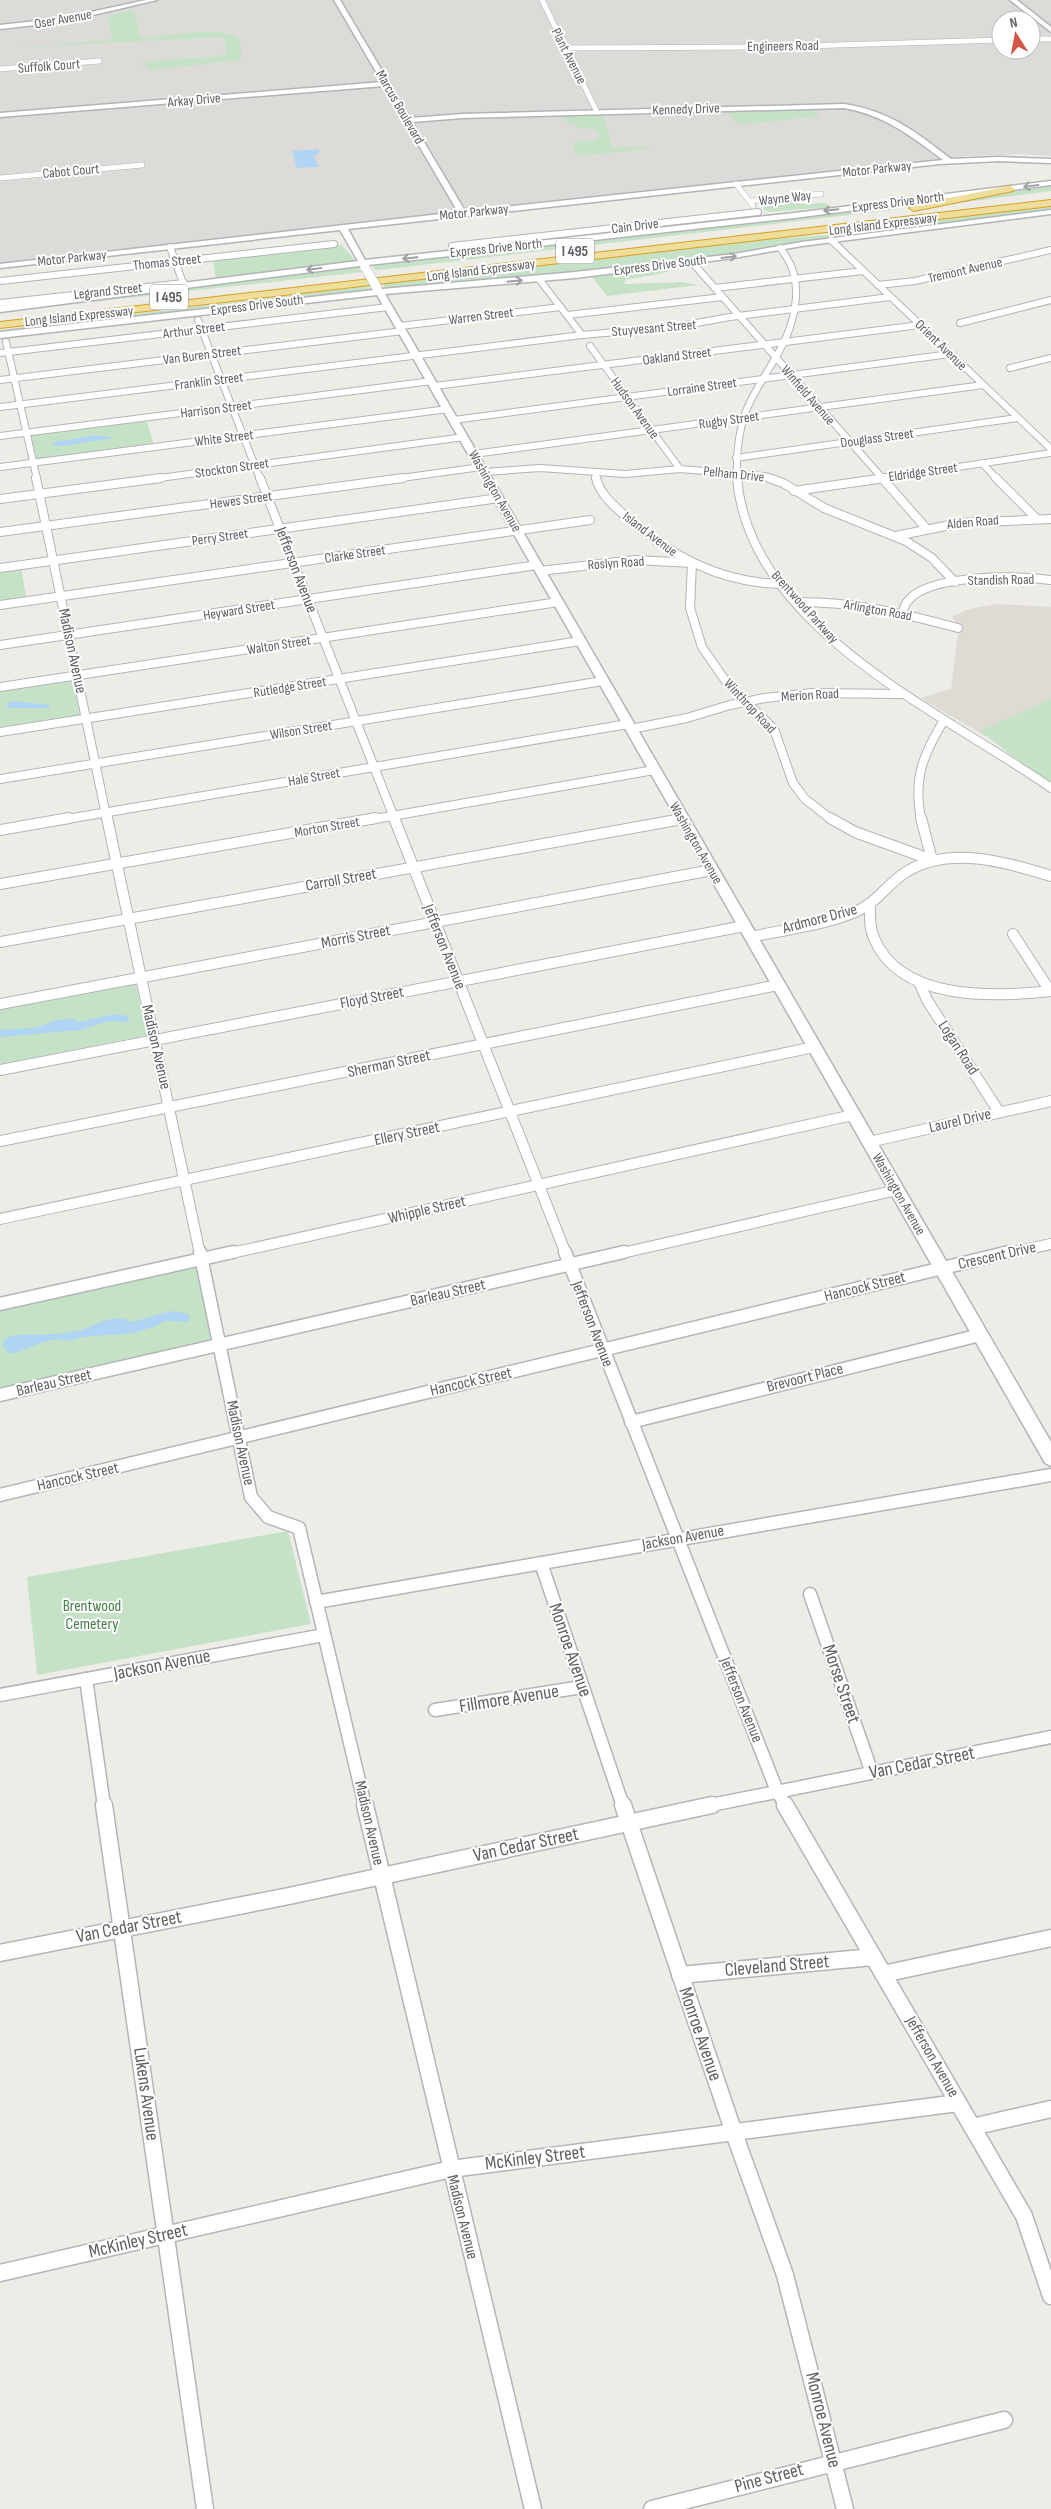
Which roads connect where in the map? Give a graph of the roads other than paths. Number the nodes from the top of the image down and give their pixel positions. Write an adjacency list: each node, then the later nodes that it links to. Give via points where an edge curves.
1 (154, 0): 5 (street, Oser Avenue, via 63,20)
2 (338, 0): 11 (street, Marcus Boulevard)
3 (542, 0): 8 (street, Plant Avenue)
4 (1013, 0): 6 (street)
5 (0, 27)
6 (1051, 30)
7 (991, 40): 8 (street, Engineers Road)
8 (565, 48): 12 (street, Plant Avenue)
9 (98, 61): 10 (street, Suffolk Court)
10 (0, 69)
11 (388, 84): 13 (street, Arkay Drive); 14 (street, Marcus Boulevard)
12 (597, 112): 14 (street, Kennedy Drive); 16 (street, Kennedy Drive, via 855,107 890,118)
13 (0, 115)
14 (408, 120): 27 (street, Marcus Boulevard)
15 (1051, 158): 16 (main road, Motor Parkway); 16 (street, Motor Parkway, via 985,156)
16 (949, 162): 20 (street, Motor Parkway)
17 (142, 165): 18 (street, Cabot Court)
18 (0, 178)
19 (1051, 183): 21 (street, Express Drive North, one-way to 21)
20 (736, 184): 24 (street); 27 (street, Motor Parkway)
21 (1010, 189): 29 (street, Express Drive North, one-way to 29); 30 (highway, via 915,208)
22 (821, 194): 24 (street, Wayne Way)
23 (1051, 194): 30 (highway, Long Island Expressway / I 495)
24 (750, 201): 29 (street)
25 (1051, 203): 32 (highway, Long Island Expressway / I 495)
26 (1051, 212): 28 (street, Express Drive South)
27 (463, 214): 31 (street, Motor Parkway)
28 (1038, 214): 32 (highway); 33 (street, Express Drive South)
29 (760, 215): 35 (street, Cain Drive); 41 (street, Express Drive North, one-way to 41)
30 (779, 227): 61 (highway, Long Island Expressway / I 495)
31 (343, 228): 36 (street, Motor Parkway); 41 (street, Washington Avenue)
32 (745, 240): 64 (highway, Long Island Expressway / I 495)
33 (831, 240): 37 (street, Express Drive South); 43 (street, Orient Avenue)
34 (334, 244): 39 (street, Thomas Street)
35 (452, 246)
36 (170, 248): 39 (street); 42 (street, Motor Parkway)
37 (780, 248): 40 (street, Express Drive South, one-way to 37); 45 (street, Brentwood Parkway, via 788,258)
38 (1051, 250): 49 (street, Tremont Avenue, via 915,281)
39 (175, 261): 47 (street, Thomas Street); 48 (street)
40 (691, 261): 44 (street, Express Drive South); 50 (street, Winfield Avenue)
41 (364, 265): 51 (street, Washington Avenue, bridge); 58 (street, Express Drive North, one-way to 58)
42 (0, 266)
43 (863, 270): 45 (street); 49 (street, Orient Avenue)
44 (540, 279): 51 (street, Express Drive South, one-way to 44); 57 (street)
45 (795, 279): 50 (street); 59 (street, Brentwood Parkway)
46 (216, 280): 48 (street, Legrand Street)
47 (0, 281)
48 (183, 283): 55 (street, Legrand Street)
49 (878, 285): 53 (street, Orient Avenue)
50 (715, 288): 52 (street, Winfield Avenue)
51 (378, 290): 56 (street, Washington Avenue); 71 (street, Express Drive South)
52 (722, 297): 60 (street); 62 (street, Winfield Avenue)
53 (890, 297): 59 (street, Stuyvesant Street); 66 (street, Orient Avenue)
54 (1051, 300): 63 (street)
55 (0, 303)
56 (388, 307): 65 (street, Arthur Street); 67 (street, Washington Avenue)
57 (561, 307): 60 (street); 67 (street, Warren Street)
58 (0, 309)
59 (796, 309): 62 (street, Stuyvesant Street); 69 (street, Brentwood Parkway)
60 (568, 315): 68 (street)
61 (0, 316)
62 (739, 316): 68 (street, Stuyvesant Street, via 707,324); 70 (street, Winfield Avenue)
63 (960, 322)
64 (0, 325)
65 (200, 325): 71 (street, Arthur Street); 73 (street, Jefferson Avenue)
66 (920, 325): 69 (street, Oakland Street); 74 (street, Orient Avenue)
67 (402, 328): 73 (street, Van Buren Street); 75 (street, Washington Avenue)
68 (582, 335): 75 (street, Stuyvesant Street)
69 (787, 342): 70 (street, Oakland Street); 77 (street, Brentwood Parkway)
70 (766, 344): 77 (street, Winfield Avenue); 78 (street, Oakland Street)
71 (4, 345): 81 (street, Madison Avenue)
72 (590, 346): 78 (street, Hudson Avenue)
73 (212, 354): 81 (street, Van Buren Street); 84 (street, Jefferson Avenue)
74 (950, 354): 80 (street, Lorraine Street); 86 (street, Orient Avenue)
75 (417, 355): 84 (street, Franklin Street); 85 (street, Washington Avenue)
76 (1051, 358): 79 (street)
77 (777, 359): 80 (street, Winfield Avenue); 82 (street, Brentwood Parkway)
78 (604, 365): 85 (street, Oakland Street); 87 (street, Hudson Avenue)
79 (1010, 368)
80 (791, 375): 82 (street, Lorraine Street); 91 (street, Winfield Avenue)
81 (15, 378): 83 (street, Van Buren Street); 88 (street, Madison Avenue)
82 (765, 379): 87 (street, Lorraine Street); 93 (street, Brentwood Parkway)
83 (0, 380)
84 (222, 380): 88 (street, Franklin Street); 90 (street, Jefferson Avenue)
85 (433, 384): 90 (street, Harrison Street); 92 (street, Washington Avenue)
86 (983, 385): 91 (street, Rugby Street); 94 (street, Orient Avenue)
87 (627, 397): 92 (street, Lorraine Street); 95 (street, Hudson Avenue)
88 (21, 404): 89 (street, Franklin Street); 96 (street, Madison Avenue)
89 (0, 407)
90 (232, 407): 96 (street, Harrison Street); 97 (street, Jefferson Avenue)
91 (820, 407): 93 (street, Rugby Street); 100 (street, Winfield Avenue)
92 (451, 414): 97 (street, White Street); 99 (street, Washington Avenue)
93 (744, 418): 95 (street, Rugby Street); 104 (street, Brentwood Parkway)
94 (1017, 418): 100 (street, Douglass Street); 101 (street, Orient Avenue)
95 (651, 430): 103 (street, Rugby Street); 110 (street, Hudson Avenue)
96 (27, 432): 98 (street, Harrison Street); 105 (street, Madison Avenue)
97 (243, 435): 105 (street, White Street); 107 (street, Jefferson Avenue)
98 (0, 436)
99 (464, 437): 103 (street, Washington Avenue); 107 (street, Stockton Street)
100 (849, 442): 104 (street, Douglass Street); 113 (street, Winfield Avenue)
101 (1051, 449)
102 (1051, 453): 106 (street, Eldridge Street)
103 (474, 454): 109 (street, Washington Avenue)
104 (736, 458): 111 (street, Brentwood Parkway)
105 (33, 462): 108 (street, White Street); 115 (street, Madison Avenue)
106 (982, 463): 113 (street, Eldridge Street); 119 (street)
107 (255, 464): 115 (street, Stockton Street); 116 (street, Jefferson Avenue)
108 (0, 467)
109 (483, 469): 112 (street, Pelham Drive, via 540,468); 116 (street, Hewes Street); 117 (street, Washington Avenue)
110 (680, 470): 111 (street, Pelham Drive); 112 (street, Pelham Drive)
111 (736, 472): 114 (street, Pelham Drive, via 765,476); 135 (street, Brentwood Parkway, via 741,503 751,532)
112 (596, 473): 130 (street, Island Avenue, via 598,484 615,507 654,540)
113 (882, 478): 114 (street, Eldridge Street); 123 (street, Winfield Avenue)
114 (794, 491): 127 (street, Pelham Drive, via 824,508)
115 (39, 494): 118 (street, Stockton Street); 122 (street, Madison Avenue)
116 (267, 496): 122 (street, Hewes Street); 124 (street, Jefferson Avenue)
117 (499, 498): 124 (street, Perry Street); 125 (street, Washington Avenue)
118 (0, 499)
119 (1037, 519): 120 (street, Alden Road); 123 (street, Alden Road, via 981,521)
120 (1051, 519)
121 (590, 520): 125 (street, Clarke Street)
122 (46, 526): 126 (street, Hewes Street); 128 (street, Madison Avenue)
123 (926, 528): 127 (street, Alden Road)
124 (280, 529): 128 (street, Perry Street); 129 (street, Jefferson Avenue)
125 (518, 531): 129 (street, Clarke Street); 132 (street, Washington Avenue)
126 (0, 532)
127 (896, 536): 134 (street, Pelham Drive, via 932,558)
128 (53, 561): 131 (street, Perry Street); 136 (street, Madison Avenue)
129 (293, 563): 136 (street, Clarke Street); 137 (street, Jefferson Avenue)
130 (692, 563): 132 (street, Roslyn Road, via 678,560); 135 (street, Island Avenue, via 752,584); 152 (street, Winthrop Road, via 689,595 694,627 708,658)
131 (0, 568)
132 (538, 568): 137 (street, Heyward Street); 138 (street, Washington Avenue)
133 (1051, 580): 134 (street, Standish Road, via 1003,577)
134 (955, 582): 141 (street, Standish Road, via 914,595)
135 (781, 584): 139 (street, Brentwood Parkway)
136 (61, 597): 140 (street, Clarke Street); 143 (street, Madison Avenue)
137 (307, 599): 143 (street, Heyward Street); 144 (street, Jefferson Avenue)
138 (558, 602): 144 (street, Walton Street); 145 (street, Washington Avenue)
139 (797, 602): 141 (street, Arlington Road, via 855,604); 151 (street, Brentwood Parkway, via 822,630)
140 (0, 605)
141 (902, 612): 142 (street, Arlington Road)
142 (958, 628)
143 (68, 635): 146 (street, Heyward Street); 147 (street, Madison Avenue)
144 (323, 638): 147 (street, Walton Street); 148 (street, Jefferson Avenue)
145 (580, 641): 148 (street, Rutledge Street); 149 (street, Washington Avenue)
146 (0, 645)
147 (77, 676): 150 (street, Walton Street); 153 (street, Madison Avenue)
148 (339, 679): 153 (street, Rutledge Street); 155 (street, Jefferson Avenue)
149 (603, 681): 155 (street, Wilson Street); 156 (street, Washington Avenue)
150 (0, 687)
151 (902, 694): 152 (street, Merion Road, via 812,694); 154 (street, Brentwood Parkway)
152 (744, 701): 156 (street, Merion Road, via 687,718); 167 (street, Winthrop Road, via 774,729 789,775 801,794 814,805 843,826)
153 (85, 719): 157 (street, Rutledge Street); 158 (street, Madison Avenue)
154 (944, 720): 162 (street, Brentwood Parkway, via 987,744); 167 (street, via 927,747 917,780 919,817)
155 (355, 721): 158 (street, Wilson Street); 159 (street, Jefferson Avenue)
156 (630, 727): 159 (street, Hale Street); 160 (street, Washington Avenue)
157 (0, 732)
158 (95, 764): 161 (street, Wilson Street); 163 (street, Madison Avenue)
159 (373, 767): 163 (street, Hale Street); 164 (street, Jefferson Avenue)
160 (654, 770): 164 (street, Morton Street); 165 (street, Washington Avenue)
161 (0, 779)
162 (1051, 788)
163 (105, 813): 166 (street, Hale Street); 168 (street, Madison Avenue)
164 (392, 815): 168 (street, Morton Street); 169 (street, Jefferson Avenue)
165 (682, 818): 169 (street, Carroll Street); 170 (street, Washington Avenue)
166 (0, 830)
167 (932, 860): 171 (street, Ardmore Drive, via 968,859); 173 (street, Ardmore Drive, via 906,872)
168 (116, 864): 172 (street, Morton Street); 174 (street, Madison Avenue)
169 (412, 867): 174 (street, Carroll Street); 175 (street, Jefferson Avenue)
170 (712, 870): 175 (street, Morris Street); 176 (street, Washington Avenue)
171 (1051, 876)
172 (0, 884)
173 (870, 904): 176 (street, Ardmore Drive, via 828,919); 181 (street, via 871,928 881,951 901,972)
174 (128, 919): 178 (street, Carroll Street); 179 (street, Madison Avenue)
175 (434, 922): 179 (street, Morris Street); 180 (street, Jefferson Avenue)
176 (748, 931): 180 (street, Floyd Street); 182 (street, Washington Avenue)
177 (1013, 934): 183 (street)
178 (0, 942)
179 (141, 978): 184 (street, Morris Street); 185 (street, Madison Avenue)
180 (458, 981): 185 (street, Floyd Street); 186 (street, Jefferson Avenue)
181 (919, 982): 183 (street, via 966,993 996,995); 191 (street, Logan Road, via 927,1000)
182 (778, 985): 186 (street, Sherman Street); 187 (street, Washington Avenue)
183 (1051, 991)
184 (0, 1004)
185 (154, 1041): 188 (street, Floyd Street); 190 (street, Madison Avenue)
186 (483, 1044): 190 (street, Sherman Street); 192 (street, Jefferson Avenue)
187 (814, 1047): 192 (street, Ellery Street); 193 (street, Washington Avenue)
188 (0, 1070)
189 (1051, 1101): 191 (street, Laurel Drive)
190 (170, 1107): 194 (street, Sherman Street); 196 (street, Madison Avenue)
191 (999, 1112): 195 (street, Laurel Drive)
192 (509, 1113): 196 (street, Ellery Street); 197 (street, Jefferson Avenue)
193 (853, 1115): 195 (street, Washington Avenue); 197 (street, Whipple Street)
194 (0, 1141)
195 (869, 1142): 198 (street, Washington Avenue)
196 (184, 1181): 199 (street, Ellery Street); 201 (street, Madison Avenue)
197 (538, 1185): 201 (street, Whipple Street); 202 (street, Jefferson Avenue)
198 (897, 1190): 202 (street, Barleau Street); 203 (street, Washington Avenue)
199 (0, 1219)
200 (1051, 1244): 203 (street, Crescent Drive)
201 (201, 1260): 204 (street, Whipple Street); 206 (street, Madison Avenue)
202 (569, 1264): 206 (street, Barleau Street); 207 (street, Jefferson Avenue)
203 (943, 1269): 205 (street, Washington Avenue); 207 (street, Hancock Street)
204 (0, 1304)
205 (980, 1334): 209 (street, Brevoort Place); 211 (street, Washington Avenue)
206 (219, 1346): 208 (street, Barleau Street); 210 (street, Madison Avenue)
207 (602, 1351): 209 (street, Jefferson Avenue); 210 (street, Hancock Street)
208 (0, 1396)
209 (631, 1422): 214 (street, Jefferson Avenue)
210 (238, 1438): 213 (street, Hancock Street); 217 (street, Madison Avenue, via 251,1497 260,1513 271,1520 287,1521 299,1528)
211 (1050, 1455)
212 (1051, 1475): 214 (street, Jackson Avenue)
213 (0, 1495)
214 (677, 1539): 215 (street, Jackson Avenue); 225 (street, Jefferson Avenue)
215 (541, 1563): 217 (street, Jackson Avenue); 220 (street, Monroe Avenue)
216 (810, 1594): 224 (street, Morse Street)
217 (316, 1602): 218 (street, Madison Avenue)
218 (324, 1635): 219 (street, Jackson Avenue); 227 (street, Madison Avenue)
219 (86, 1680): 221 (street, Jackson Avenue); 228 (street, Lukens Avenue)
220 (582, 1687): 222 (street, Fillmore Avenue); 226 (street, Monroe Avenue)
221 (0, 1695)
222 (436, 1710)
223 (1051, 1737): 224 (street, Van Cedar Street)
224 (872, 1773): 225 (street, Van Cedar Street)
225 (777, 1791): 226 (street, Van Cedar Street); 231 (street, Jefferson Avenue)
226 (629, 1823): 227 (street, Van Cedar Street); 233 (street, Monroe Avenue)
227 (381, 1876): 228 (street, Van Cedar Street); 238 (street, Madison Avenue)
228 (121, 1928): 230 (street, Van Cedar Street); 239 (street, Lukens Avenue)
229 (1051, 1938): 232 (street)
230 (0, 1953)
231 (873, 1957): 232 (street, Jefferson Avenue); 233 (street, Cleveland Street)
232 (884, 1974): 234 (street, Jefferson Avenue)
233 (680, 1975): 237 (street, Monroe Avenue)
234 (958, 2103): 236 (street, Jefferson Avenue); 237 (street, McKinley Street)
235 (1051, 2109): 236 (street)
236 (972, 2127): 241 (street, Jefferson Avenue, via 1024,2216)
237 (734, 2133): 238 (street, McKinley Street); 243 (street, Monroe Avenue, via 784,2276)
238 (451, 2169): 239 (street, McKinley Street); 245 (street, Madison Avenue)
239 (165, 2234): 240 (street, McKinley Street); 244 (street, Lukens Avenue)
240 (0, 2273)
241 (1051, 2296)
242 (1004, 2420): 243 (street, Pine Street)
243 (834, 2462): 246 (street, Pine Street); 247 (street, Monroe Avenue)
244 (205, 2509)
245 (534, 2509)
246 (652, 2509)
247 (845, 2509)

